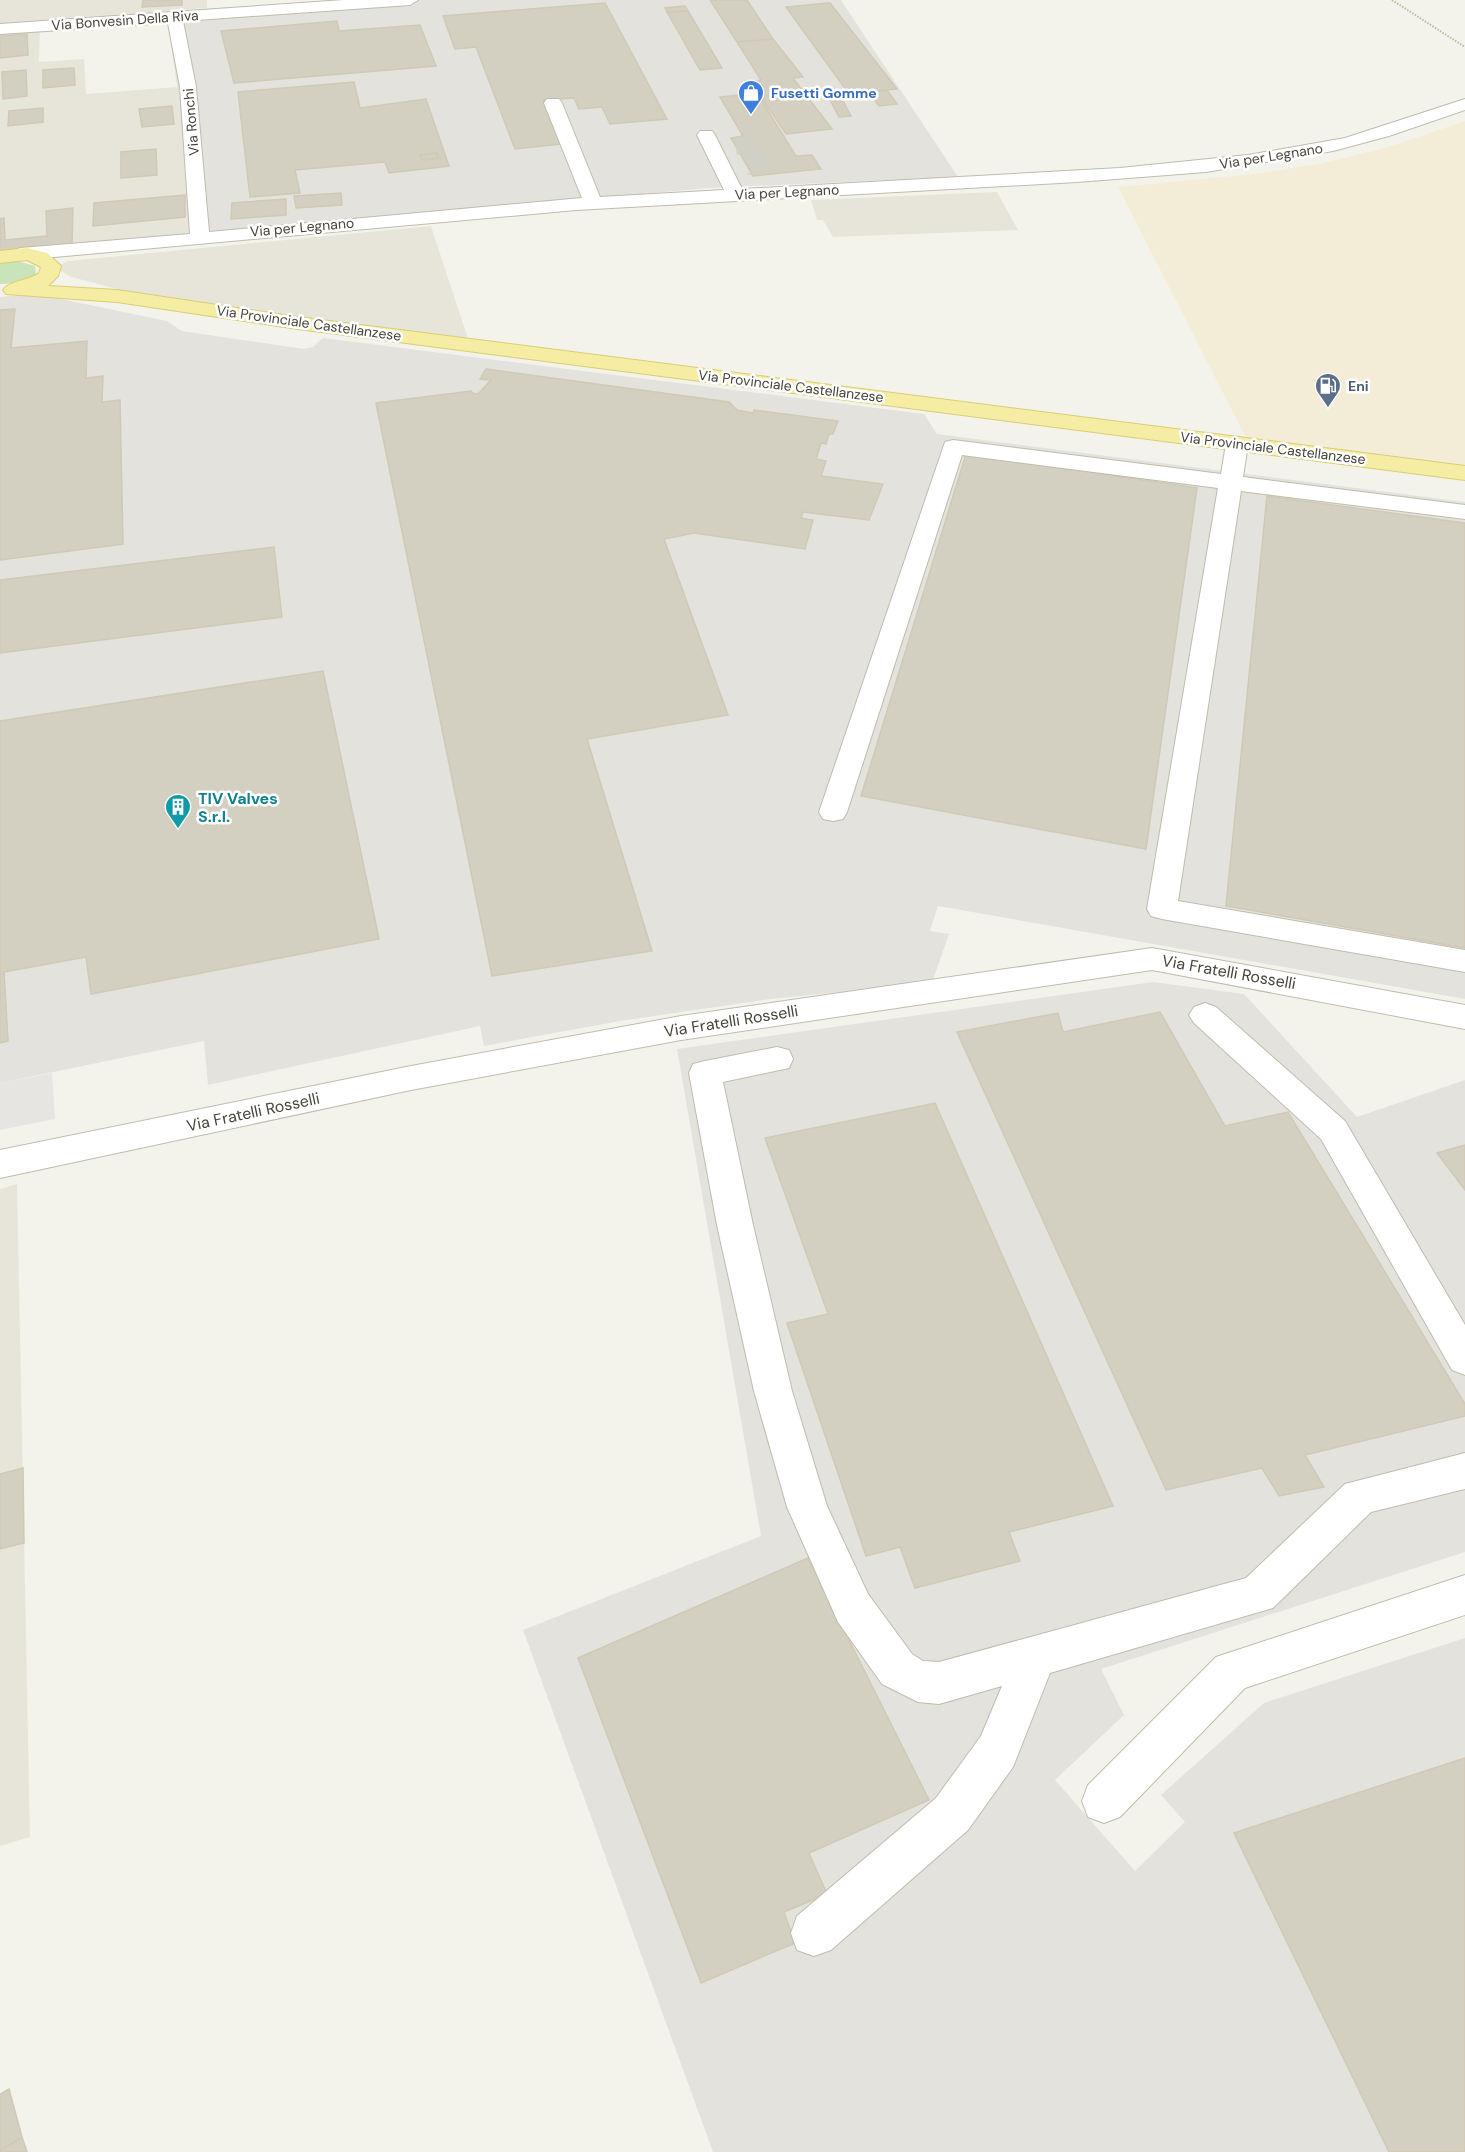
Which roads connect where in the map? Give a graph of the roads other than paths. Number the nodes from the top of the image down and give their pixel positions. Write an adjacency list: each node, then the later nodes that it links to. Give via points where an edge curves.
1 (410, 0): 2 (street, Via Bonvesin Della Riva)
2 (393, 1): 3 (street, Via Bonvesin Della Riva)
3 (165, 16): 4 (street, Via Bonvesin Della Riva); 10 (street, Via Ronchi, via 176,20 188,87)
4 (0, 29)
5 (554, 103): 9 (street)
6 (1465, 104): 8 (street, Via per Legnano, via 1357,140 1235,162 1089,176 758,184)
7 (736, 146): 8 (street, via 710,142)
8 (736, 195): 9 (street, Via per Legnano)
9 (593, 203): 10 (street, Via per Legnano)
10 (200, 237): 11 (street, Via per Legnano)
11 (102, 248): 12 (street, Via per Legnano); 14 (street, Via per Legnano, via 66,256)
12 (21, 254): 13 (main road); 14 (main road, Via Provinciale Castellanzese, via 46,259)
13 (0, 257)
14 (51, 269): 15 (main road, via 45,280 33,286); 16 (main road, Via Provinciale Castellanzese, via 79,285)
15 (6, 289): 16 (main road, Via Provinciale Castellanzese)
16 (117, 296): 17 (main road, Via Provinciale Castellanzese, via 298,323)
17 (1237, 444): 18 (main road, Via Provinciale Castellanzese); 19 (street)
18 (1465, 473)
19 (1232, 481): 20 (street); 21 (street, via 953,447); 22 (street)
20 (1465, 512)
21 (833, 812)
22 (1162, 909): 23 (street); 24 (street)
23 (1152, 959): 26 (street, Via Fratelli Rosselli); 28 (street, Via Fratelli Rosselli, via 681,1028 411,1078)
24 (1465, 961)
25 (1205, 1015): 29 (street, via 1333,1130)
26 (1465, 1017)
27 (777, 1059): 32 (street, via 705,1073 772,1391 807,1507 853,1608 897,1669 918,1681 939,1683)
28 (0, 1164)
29 (1465, 1359)
30 (1465, 1471): 32 (street, via 1359,1497 1258,1594)
31 (1465, 1595): 33 (street, via 1231,1672)
32 (1035, 1657): 34 (street, via 997,1751 952,1814)
33 (1104, 1801)
34 (814, 1933)

